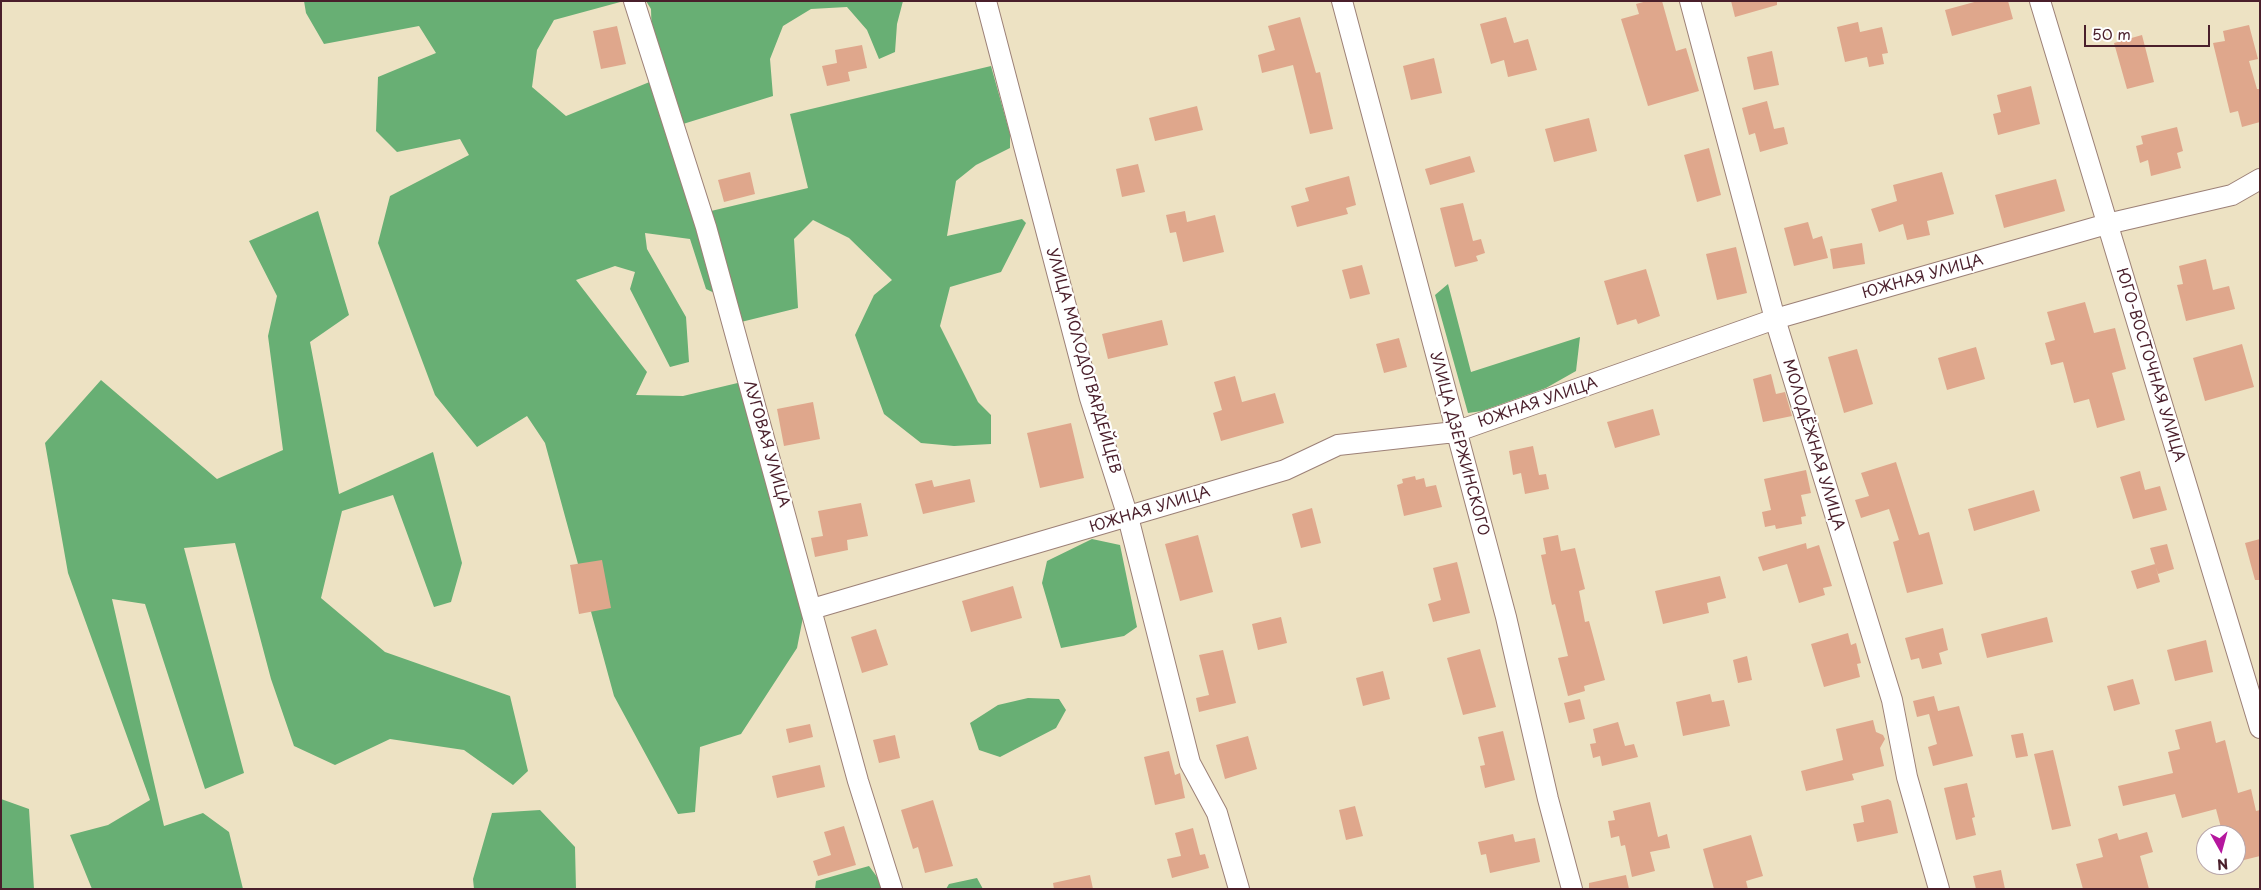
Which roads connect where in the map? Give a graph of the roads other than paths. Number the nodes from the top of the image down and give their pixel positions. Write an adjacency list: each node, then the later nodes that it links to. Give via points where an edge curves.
1 (634, 1): 11 (street, ЛУГОВАЯ УЛИЦА, via 706,227)
2 (986, 1): 10 (street, УЛИЦА МОЛОДОГВАРДЕЙЦЕВ, via 1090,398)
3 (1342, 1): 9 (street, УЛИЦА ДЗЕРЖИНСКОГО)
4 (1690, 1): 8 (street, МОЛОДЁЖНАЯ УЛИЦА)
5 (2040, 1): 7 (street, ЮГО-ВОСТОЧНАЯ УЛИЦА)
6 (2260, 179): 7 (street, ЮЖНАЯ УЛИЦА, via 2232,195)
7 (2107, 224): 8 (street, ЮЖНАЯ УЛИЦА); 12 (street, ЮГО-ВОСТОЧНАЯ УЛИЦА)
8 (1775, 320): 9 (street, ЮЖНАЯ УЛИЦА); 16 (street, МОЛОДЁЖНАЯ УЛИЦА, via 1892,700 1907,777)
9 (1455, 432): 10 (street, ЮЖНАЯ УЛИЦА, via 1338,445 1285,470); 15 (street, УЛИЦА ДЗЕРЖИНСКОГО, via 1506,617)
10 (1128, 517): 11 (street, ЮЖНАЯ УЛИЦА); 14 (street, УЛИЦА МОЛОДОГВАРДЕЙЦЕВ, via 1190,762 1217,813)
11 (812, 609): 13 (street, ЛУГОВАЯ УЛИЦА, via 858,782)
12 (2260, 728)
13 (892, 889)
14 (1239, 889)
15 (1572, 889)
16 (1939, 889)

